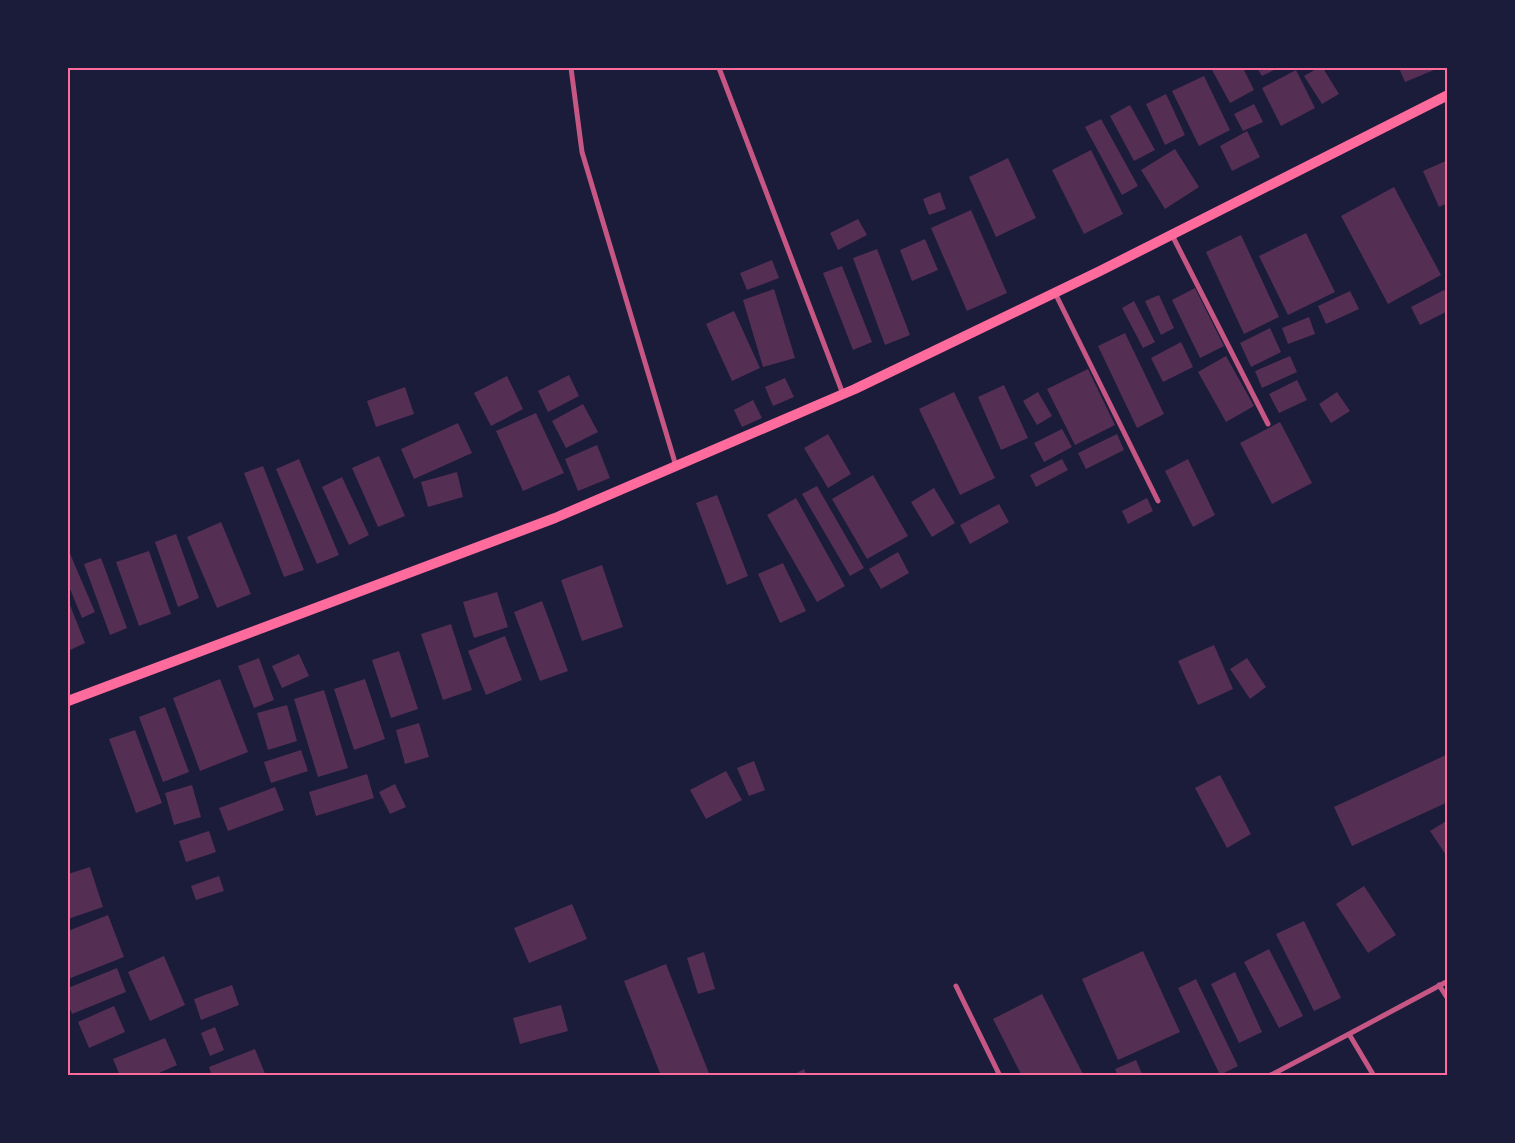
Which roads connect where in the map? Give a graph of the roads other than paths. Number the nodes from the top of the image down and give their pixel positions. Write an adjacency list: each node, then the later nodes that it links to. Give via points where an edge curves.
1 (571, 68): 8 (street, via 582,152)
2 (719, 68): 6 (street)
3 (1448, 95): 4 (main road)
4 (1172, 235): 5 (main road); 7 (street)
5 (1055, 293): 6 (main road); 9 (street)
6 (843, 394): 8 (main road)
7 (1268, 424)
8 (676, 466): 10 (main road, via 555,518)
9 (1158, 501)
10 (68, 701)
11 (1448, 981): 13 (street)
12 (956, 986): 16 (street)
13 (1439, 986): 14 (street); 15 (street)
14 (1448, 999)
15 (1349, 1034): 17 (street); 18 (street)
16 (1000, 1076)
17 (1269, 1076)
18 (1374, 1076)

